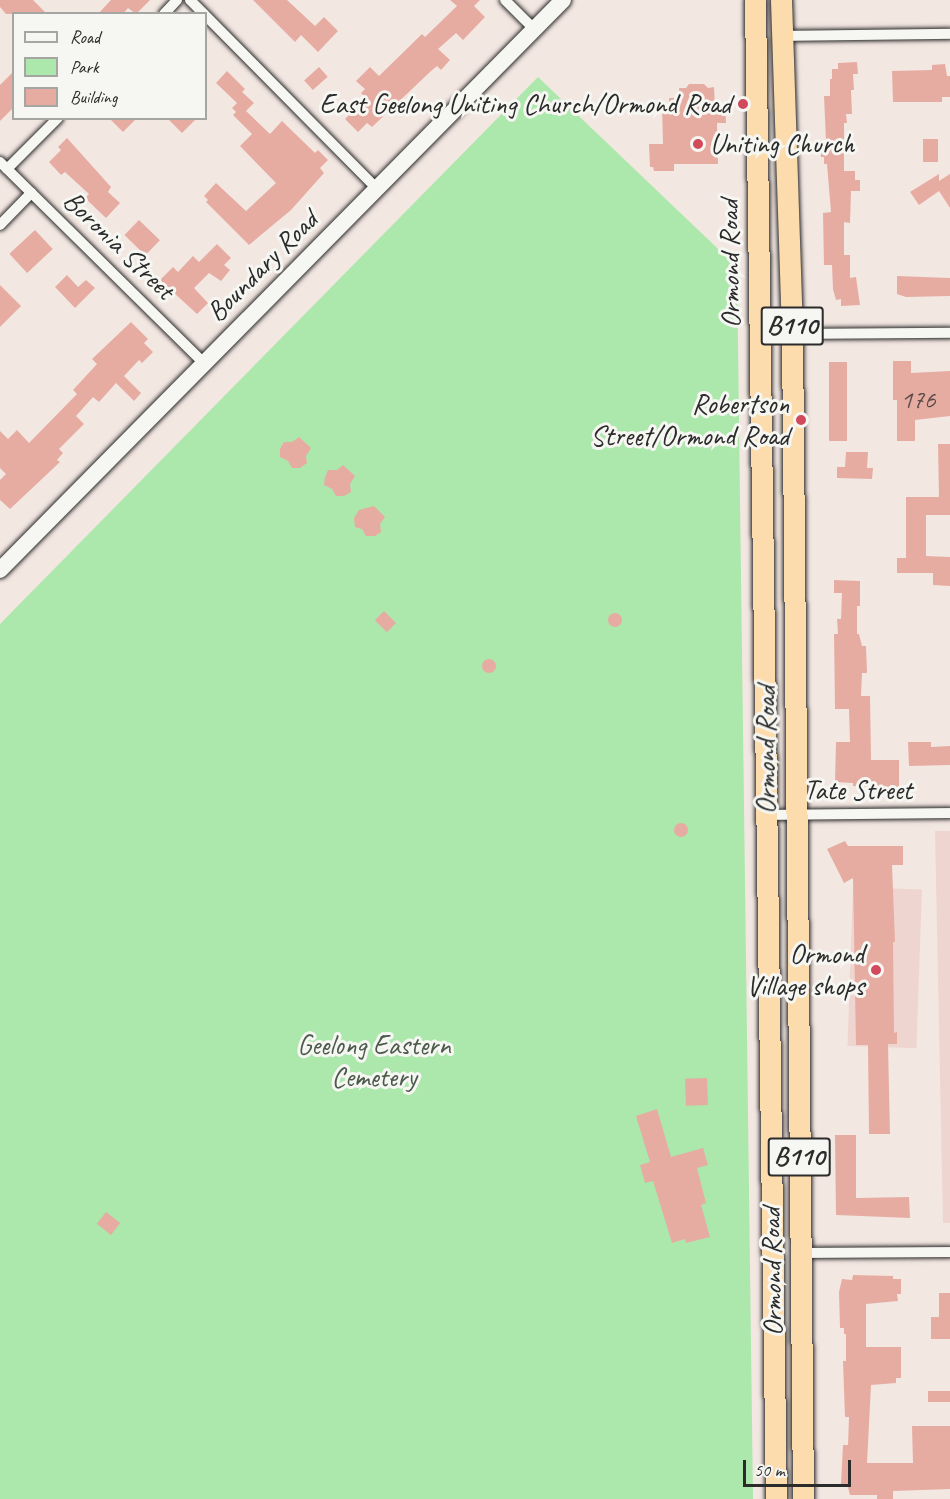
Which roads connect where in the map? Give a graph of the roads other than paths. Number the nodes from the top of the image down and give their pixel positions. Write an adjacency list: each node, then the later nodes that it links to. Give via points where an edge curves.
1 (177, 0): 7 (street)
2 (190, 0): 8 (street)
3 (505, 0): 10 (street)
4 (563, 0): 10 (main road, Boundary Road)
5 (755, 0): 23 (highway, Ormond Road / B110)
6 (780, 0): 12 (highway, Ormond Road / B110)
7 (166, 12)
8 (203, 12)
9 (207, 16): 15 (street)
10 (534, 29): 15 (main road, Boundary Road)
11 (950, 34): 12 (street)
12 (781, 36): 19 (highway, Ormond Road / B110)
13 (56, 120): 14 (street)
14 (4, 166): 16 (street, Boronia Street)
15 (376, 188): 20 (main road, Boundary Road)
16 (31, 193): 17 (street); 20 (street, Boronia Street)
17 (0, 225)
18 (950, 333): 19 (street)
19 (792, 334): 24 (highway, Ormond Road / B110)
20 (204, 363): 21 (main road, Boundary Road)
21 (3, 560)
22 (950, 813): 24 (street, Tate Street)
23 (766, 815): 24 (street, Tate Street); 27 (highway, Ormond Road / B110)
24 (795, 815): 26 (highway, Ormond Road / B110)
25 (950, 1252): 26 (street)
26 (801, 1253): 28 (highway, Ormond Road / B110)
27 (776, 1499)
28 (803, 1499)

